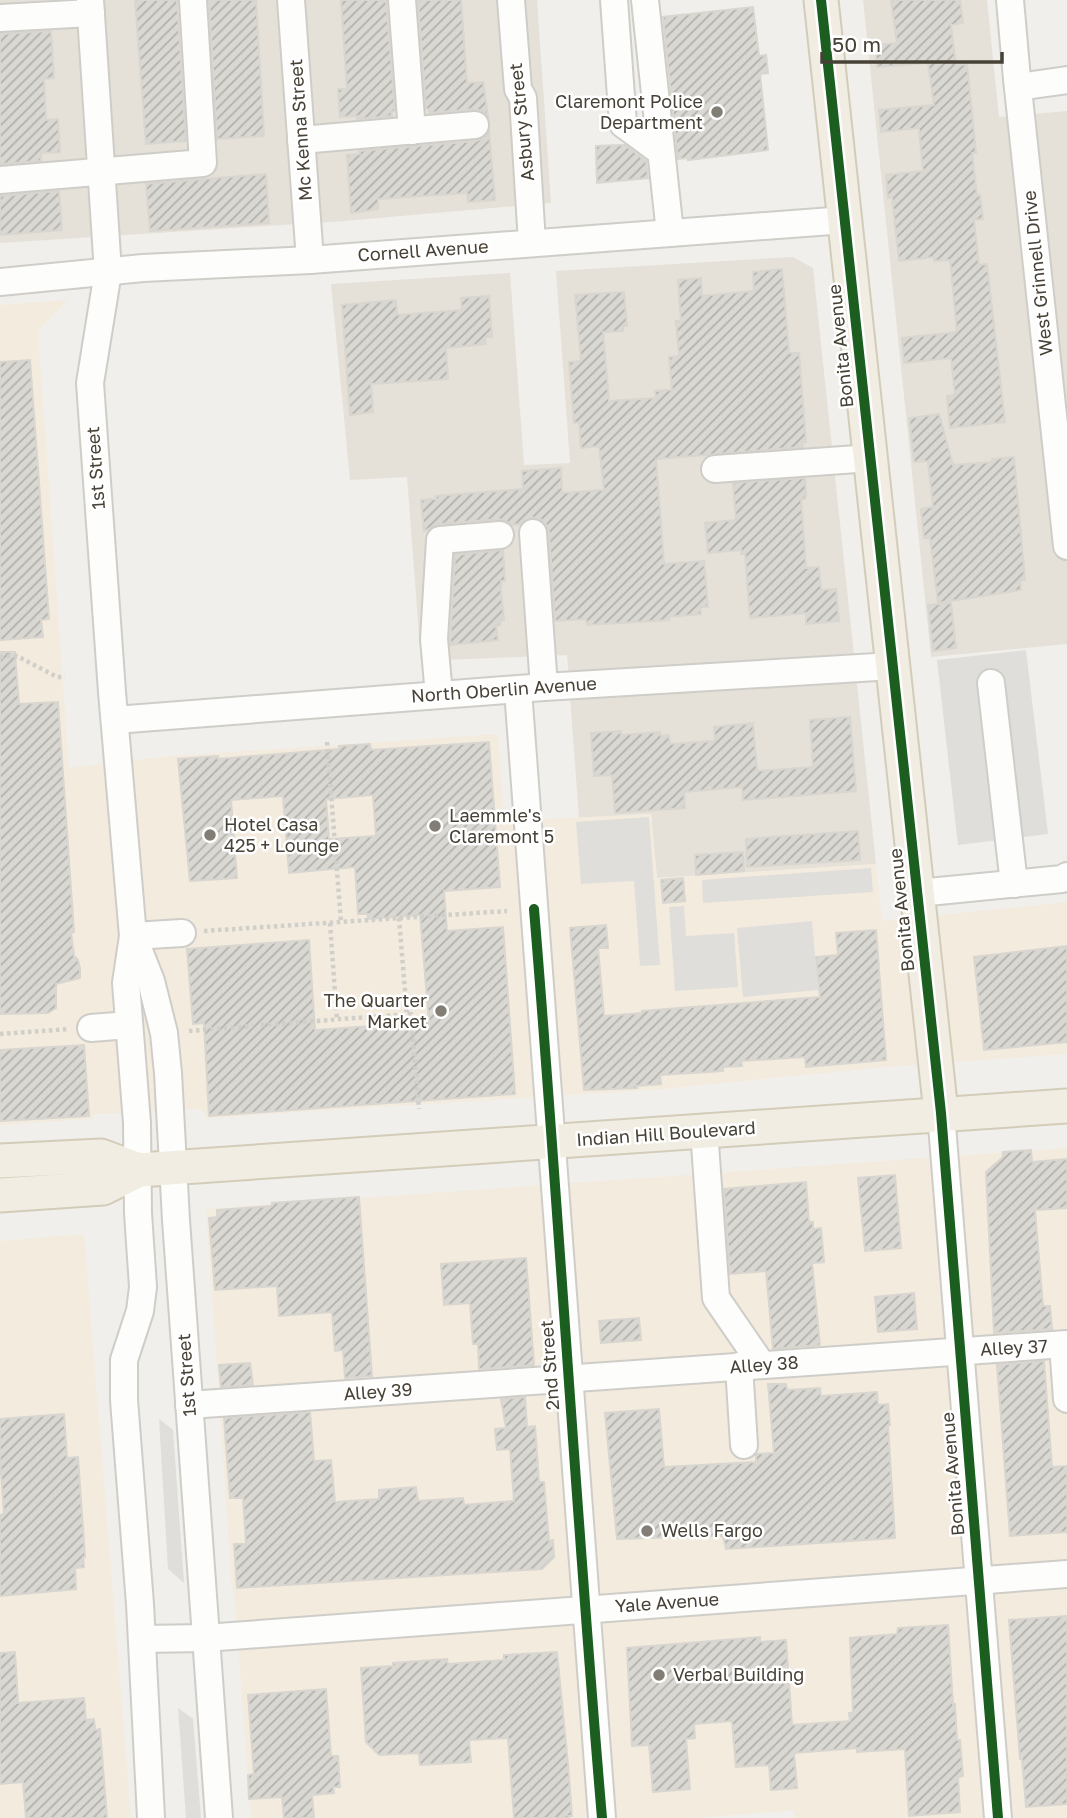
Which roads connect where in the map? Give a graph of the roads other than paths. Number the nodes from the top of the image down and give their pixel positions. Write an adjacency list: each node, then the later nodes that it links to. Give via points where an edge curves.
1 (193, 0): 17 (street, via 203,163)
2 (291, 0): 15 (street, Mc Kenna Street)
3 (402, 0): 14 (street)
4 (511, 0): 21 (street, Asbury Street, via 518,89 523,98)
5 (614, 0): 16 (street, via 623,124)
6 (645, 0): 16 (street)
7 (821, 0): 19 (main road, Bonita Avenue)
8 (1010, 0): 12 (street, West Grinnell Drive)
9 (90, 6): 10 (street); 17 (street, 1st Street)
10 (0, 18)
11 (1067, 80): 12 (street)
12 (1018, 87): 29 (street, West Grinnell Drive)
13 (475, 125): 14 (street)
14 (412, 131): 15 (street)
15 (302, 140): 22 (street, Mc Kenna Street)
16 (662, 152): 20 (street)
17 (102, 173): 18 (street); 23 (street, 1st Street)
18 (0, 180)
19 (845, 220): 20 (street, Cornell Avenue); 25 (main road, Bonita Avenue)
20 (670, 233): 21 (street, Cornell Avenue)
21 (532, 243): 22 (street, Cornell Avenue)
22 (310, 260): 23 (street, Cornell Avenue)
23 (108, 272): 24 (street, Cornell Avenue); 34 (street, 1st Street, via 90,383)
24 (0, 282)
25 (871, 458): 26 (street); 30 (main road, Bonita Avenue)
26 (715, 469)
27 (533, 533): 32 (street, 2nd Street)
28 (500, 535): 33 (street, via 440,540 434,639)
29 (1067, 546)
30 (893, 666): 32 (street, North Oberlin Avenue); 37 (main road, Bonita Avenue)
31 (991, 682): 36 (street)
32 (531, 688): 33 (street, North Oberlin Avenue); 45 (street, 2nd Street)
33 (439, 695): 34 (street, North Oberlin Avenue)
34 (115, 720): 39 (street, 1st Street)
35 (1067, 876): 36 (street)
36 (1014, 884): 37 (street)
37 (918, 893): 43 (main road, Bonita Avenue)
38 (182, 933): 39 (street)
39 (133, 936): 40 (street, 1st Street, via 126,983); 47 (street, 1st Street, via 164,1033)
40 (129, 1025): 41 (street); 48 (street, 1st Street)
41 (91, 1028)
42 (1067, 1106): 43 (main road, Indian Hill Boulevard)
43 (941, 1113): 44 (main road, Indian Hill Boulevard); 51 (street, Bonita Avenue)
44 (704, 1130): 45 (main road, Indian Hill Boulevard); 52 (street, via 716,1298)
45 (552, 1141): 47 (main road, Indian Hill Boulevard); 53 (street, 2nd Street)
46 (0, 1161): 48 (main road, via 101,1156)
47 (173, 1167): 48 (main road, Indian Hill Boulevard); 55 (street, 1st Street)
48 (139, 1170): 49 (main road, via 103,1188); 61 (street, 1st Street, via 143,1287 124,1360 124,1400)
49 (0, 1195)
50 (1065, 1345): 51 (street, Alley 37); 54 (street)
51 (960, 1351): 52 (street, Alley 38); 58 (street, Bonita Avenue)
52 (751, 1365): 53 (street, Alley 38); 56 (street)
53 (568, 1378): 55 (street, Alley 39); 59 (street, 2nd Street)
54 (1067, 1399)
55 (189, 1405): 60 (street, 1st Street)
56 (744, 1445)
57 (1067, 1574): 58 (street, Yale Avenue)
58 (979, 1580): 59 (street, Yale Avenue); 65 (street, Bonita Avenue)
59 (587, 1609): 60 (street, Yale Avenue); 64 (street, 2nd Street)
60 (205, 1638): 61 (street, Yale Avenue); 63 (street, 1st Street)
61 (142, 1639): 62 (street, 1st Street)
62 (151, 1818)
63 (219, 1818)
64 (602, 1818)
65 (998, 1818)

